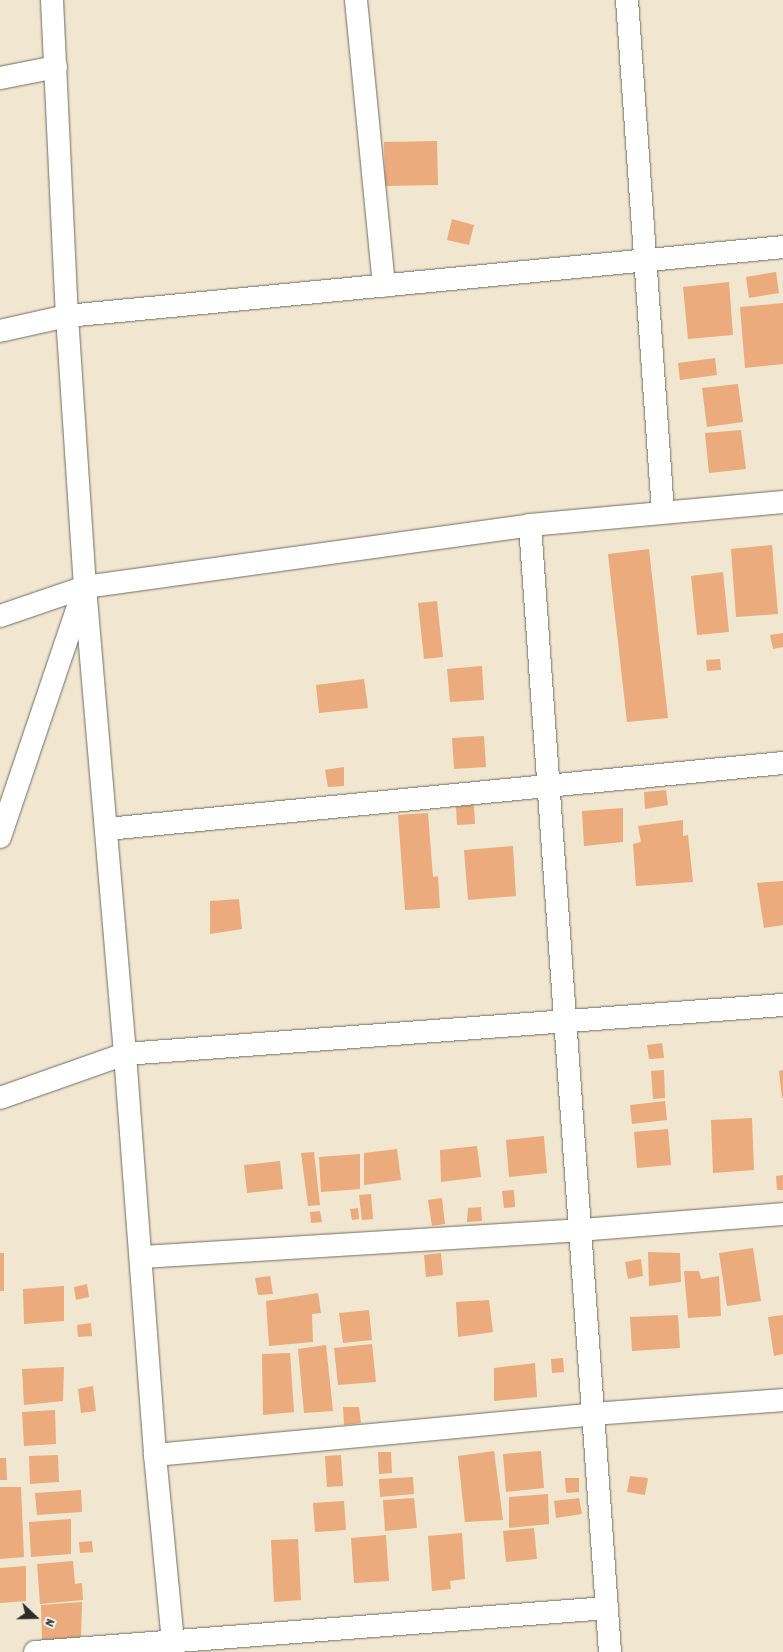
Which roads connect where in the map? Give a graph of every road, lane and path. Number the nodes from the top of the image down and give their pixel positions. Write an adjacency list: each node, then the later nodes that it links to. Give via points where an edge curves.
1 (52, 0): 4 (street)
2 (356, 0): 8 (street)
3 (627, 0): 7 (street)
4 (56, 67): 5 (street); 9 (street)
5 (0, 78)
6 (783, 247): 7 (street)
7 (645, 260): 8 (street); 12 (street)
8 (384, 286): 9 (street)
9 (67, 316): 10 (street); 14 (street)
10 (0, 331)
11 (783, 502): 12 (street)
12 (663, 512): 13 (street)
13 (530, 526): 14 (street); 17 (street)
14 (85, 587): 15 (street); 18 (street); 19 (street)
15 (0, 616)
16 (783, 763): 17 (street)
17 (548, 786): 18 (street); 21 (street)
18 (107, 828): 22 (street)
19 (0, 838)
20 (783, 1005): 21 (street)
21 (565, 1021): 22 (street); 25 (street)
22 (125, 1054): 23 (street); 26 (street)
23 (0, 1098)
24 (783, 1214): 25 (street)
25 (580, 1230): 26 (street); 28 (street)
26 (141, 1257): 29 (street)
27 (783, 1400): 28 (street)
28 (593, 1414): 29 (street); 30 (street)
29 (155, 1455): 31 (street)
30 (607, 1608): 31 (street); 33 (street)
31 (174, 1647): 32 (street)
32 (35, 1652)
33 (610, 1652)

